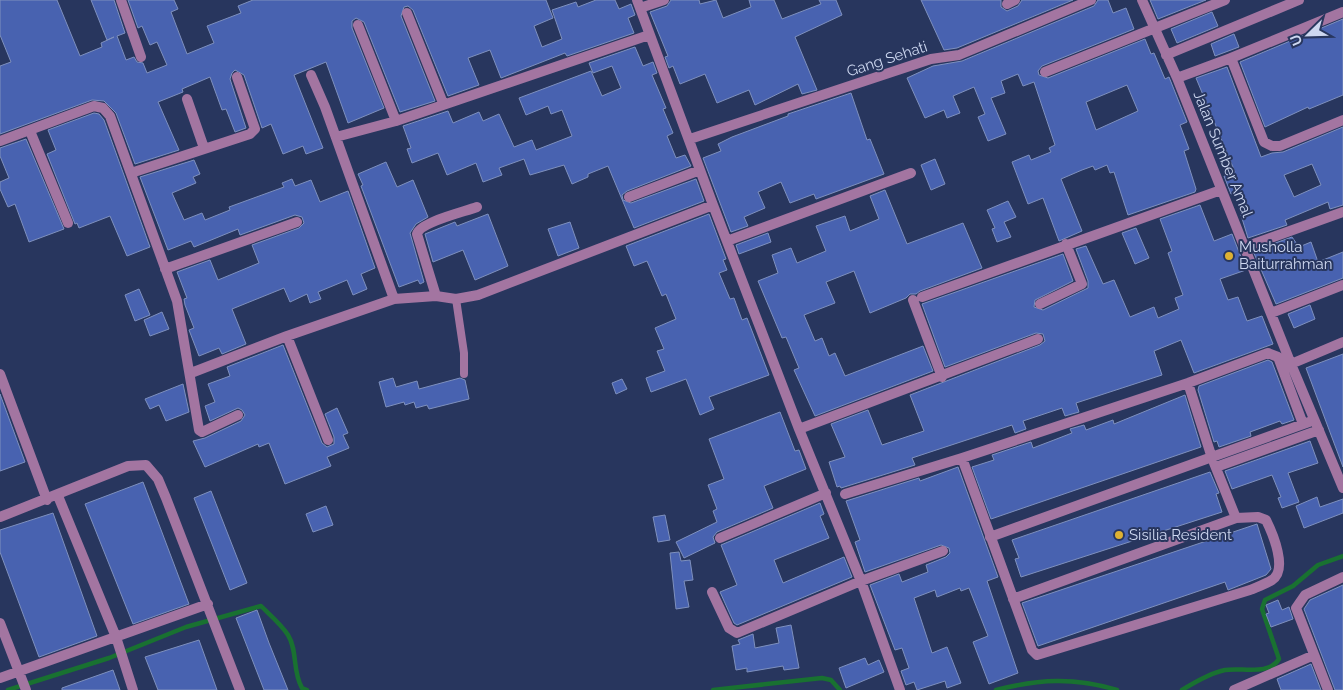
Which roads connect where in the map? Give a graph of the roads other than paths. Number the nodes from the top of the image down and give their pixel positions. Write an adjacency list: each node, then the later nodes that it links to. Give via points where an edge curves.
1 (121, 0): 14 (street)
2 (664, 0): 7 (street)
3 (1091, 0): 26 (street, Gang Sehati, via 959,55 930,59)
4 (1142, 0): 11 (street, Jalan Sumber Amal)
5 (1224, 0): 11 (street)
6 (1300, 0): 13 (street)
7 (638, 4): 12 (street)
8 (407, 12): 21 (street)
9 (1343, 12): 15 (street)
10 (358, 25): 23 (street)
11 (1153, 28): 13 (street, Jalan Sumber Amal); 16 (street)
12 (649, 35): 21 (street); 26 (street)
13 (1166, 55): 19 (street, Jalan Sumber Amal)
14 (141, 57)
15 (1231, 58): 19 (street); 22 (street, via 1264,142 1280,146)
16 (1045, 72)
17 (310, 75): 25 (street)
18 (236, 77): 28 (street, via 255,130)
19 (1177, 78): 32 (street, Jalan Sumber Amal)
20 (187, 99): 28 (street)
21 (442, 104): 23 (street)
22 (1343, 120)
23 (396, 121): 25 (street)
24 (30, 132): 27 (street); 30 (street, via 94,106 103,108 110,116); 38 (street)
25 (336, 138): 45 (street)
26 (690, 139): 29 (street)
27 (0, 141)
28 (204, 148): 30 (street)
29 (700, 170): 33 (street); 34 (street)
30 (131, 173): 42 (street)
31 (911, 173): 39 (street)
32 (1221, 190): 40 (street); 41 (street, Jalan Sumber Amal)
33 (629, 197)
34 (713, 205): 39 (street); 46 (street, via 478,295)
35 (477, 207): 44 (street, via 418,230)
36 (1343, 212): 41 (street)
37 (298, 222): 42 (street)
38 (68, 223)
39 (727, 242): 61 (street)
40 (1066, 244): 47 (street, via 1082,284); 56 (street, via 917,299)
41 (1245, 247): 48 (street, Jalan Sumber Amal)
42 (165, 269): 53 (street, via 177,301)
43 (1343, 285): 48 (street)
44 (436, 296): 45 (street); 46 (street)
45 (394, 299): 49 (street)
46 (456, 299): 55 (lane)
47 (1040, 304)
48 (1271, 313): 52 (street, Jalan Sumber Amal)
49 (287, 336): 53 (street); 62 (street)
50 (1038, 339): 56 (street)
51 (1343, 342): 52 (street)
52 (1291, 364): 60 (street, Jalan Sumber Amal)
53 (191, 373): 58 (street, via 200,431)
54 (0, 374): 69 (street)
55 (464, 374)
56 (942, 377): 61 (street)
57 (1188, 383): 59 (street, via 1261,355 1274,354); 63 (street); 64 (street)
58 (238, 415)
59 (1303, 424): 60 (street); 64 (street)
60 (1317, 425): 64 (street); 65 (street, Jalan Sumber Amal)
61 (799, 429): 66 (street)
62 (328, 440)
63 (962, 458): 67 (street); 72 (street)
64 (1214, 463): 71 (street); 72 (street)
65 (1343, 488)
66 (826, 493): 73 (street); 76 (street)
67 (845, 494)
68 (58, 496): 69 (street); 79 (street, via 128,466 146,465 158,479); 81 (street)
69 (47, 500): 70 (street)
70 (0, 517)
71 (1236, 518): 78 (street); 78 (street, via 1266,520 1280,562 1279,573 1274,580 1042,654 1032,650)
72 (990, 537): 78 (street)
73 (720, 538)
74 (943, 551): 76 (street)
75 (1343, 577): 82 (street, via 1305,595 1298,603 1298,614)
76 (861, 581): 77 (street, via 737,634 729,628); 88 (street)
77 (712, 592)
78 (1013, 599)
79 (209, 606): 81 (street); 87 (street)
80 (0, 623): 83 (street)
81 (117, 640): 83 (street); 85 (street)
82 (1314, 655): 89 (street); 90 (street)
83 (21, 675): 84 (street); 86 (street)
84 (0, 678)
85 (131, 685)
86 (26, 690)
87 (240, 690)
88 (900, 690)
89 (1235, 690)
90 (1328, 690)

